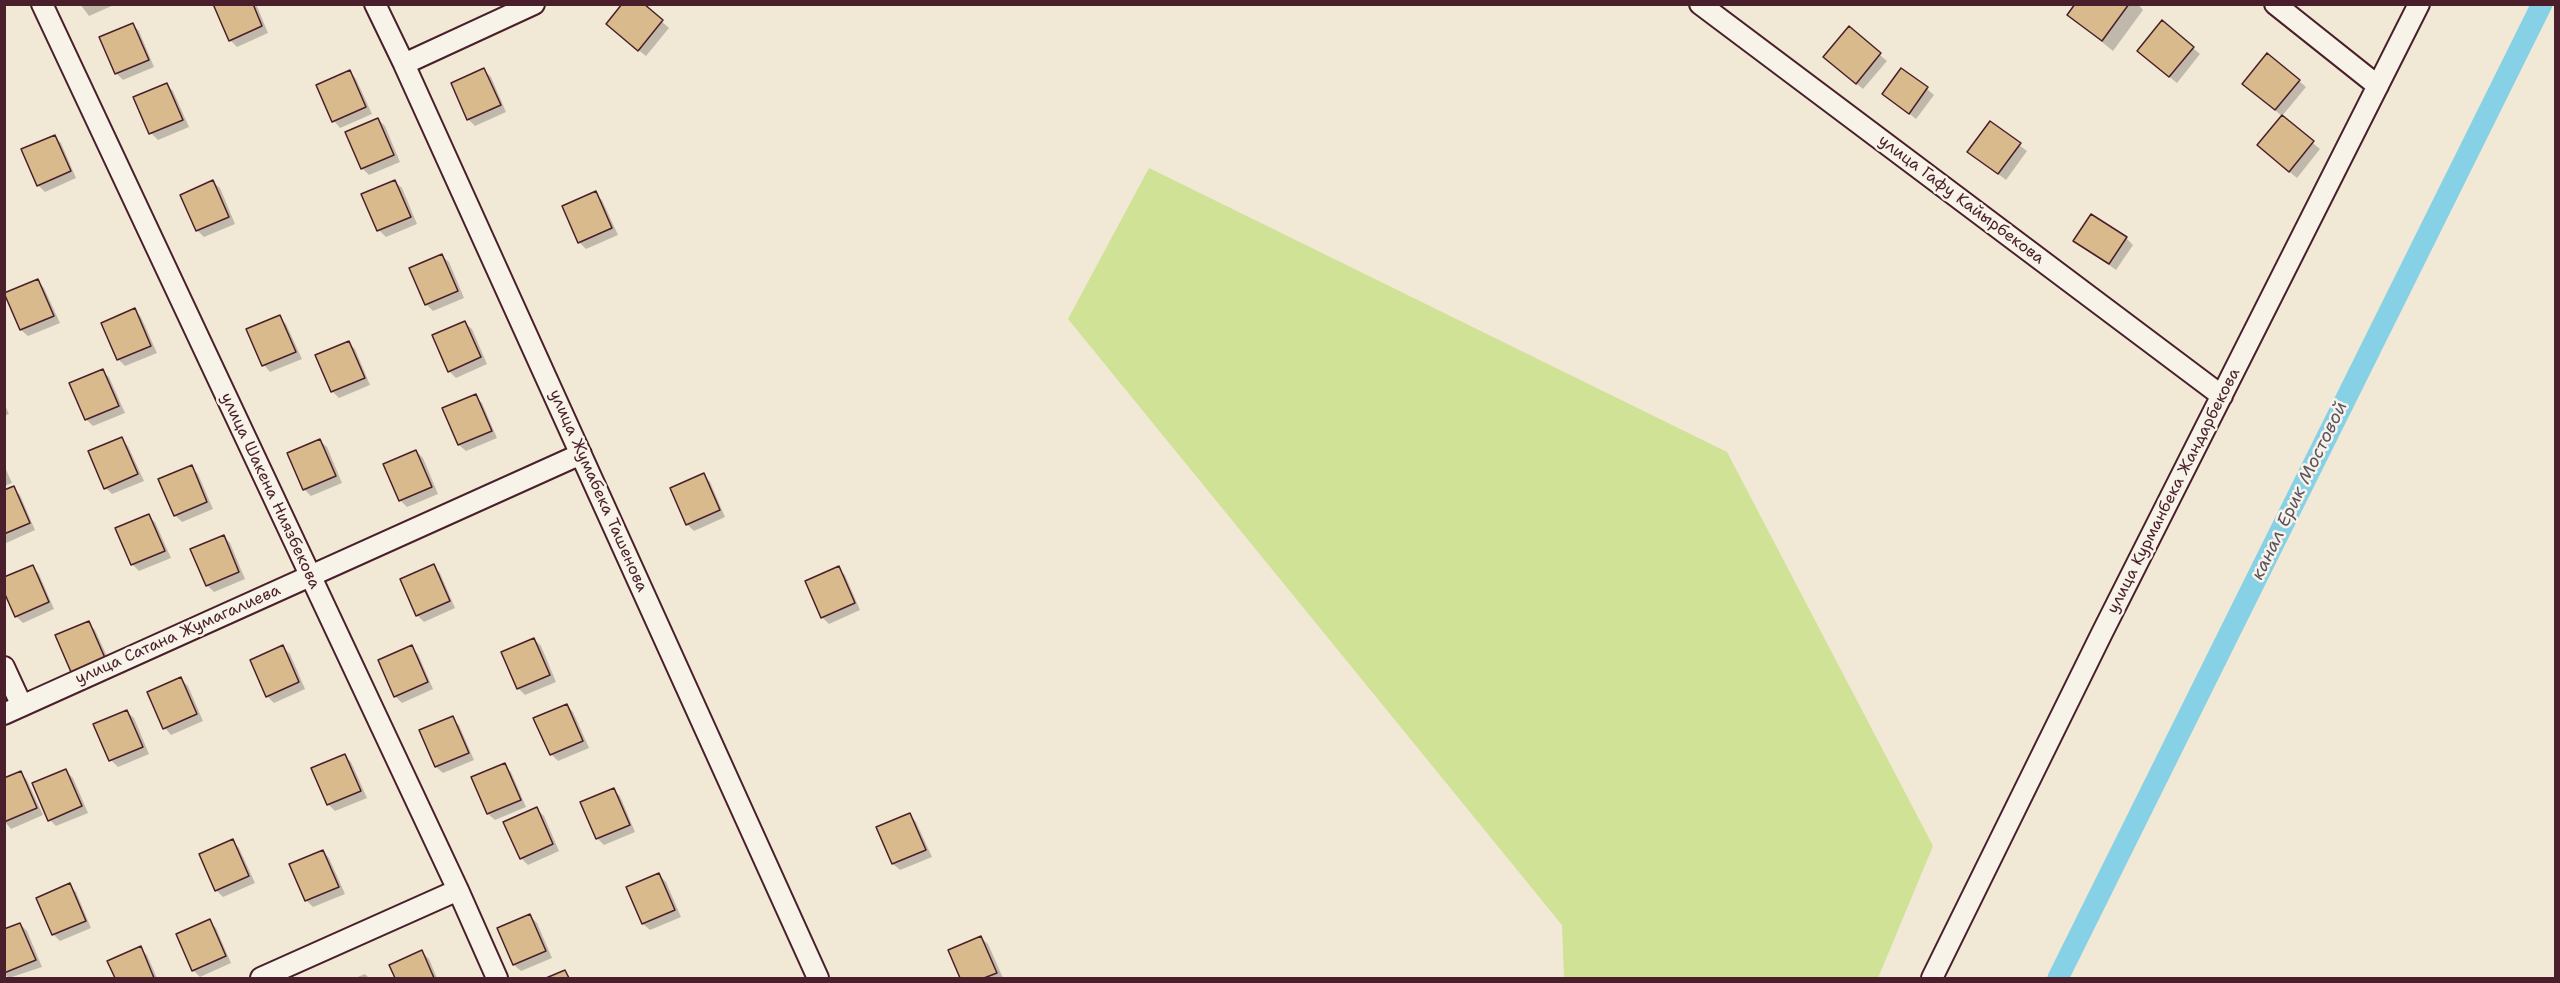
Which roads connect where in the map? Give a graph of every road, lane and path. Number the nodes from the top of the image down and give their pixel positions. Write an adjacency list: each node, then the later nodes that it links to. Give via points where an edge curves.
1 (42, 4): 11 (street, улица Шакена Ниязбекова)
2 (375, 4): 7 (street, улица Жумабека Ташенова)
3 (534, 4): 7 (street)
4 (1700, 4): 9 (street, улица Гафу Кайырбекова)
5 (2275, 4): 8 (street)
6 (2419, 4): 8 (street, улица Курманбека Жандарбекова)
7 (404, 64): 10 (street, улица Жумабека Ташенова)
8 (2378, 86): 9 (street, улица Курманбека Жандарбекова)
9 (2222, 396): 18 (street, улица Курманбека Жандарбекова)
10 (581, 454): 11 (street, улица Сатана Жумагалиева); 17 (street, улица Жумабека Ташенова)
11 (309, 575): 13 (street, улица Сатана Жумагалиева); 14 (street, улица Шакена Ниязбекова)
12 (4, 667): 13 (street)
13 (13, 710)
14 (458, 890): 15 (street); 16 (street, улица Шакена Ниязбекова)
15 (261, 978)
16 (496, 978)
17 (818, 978)
18 (1932, 978)

